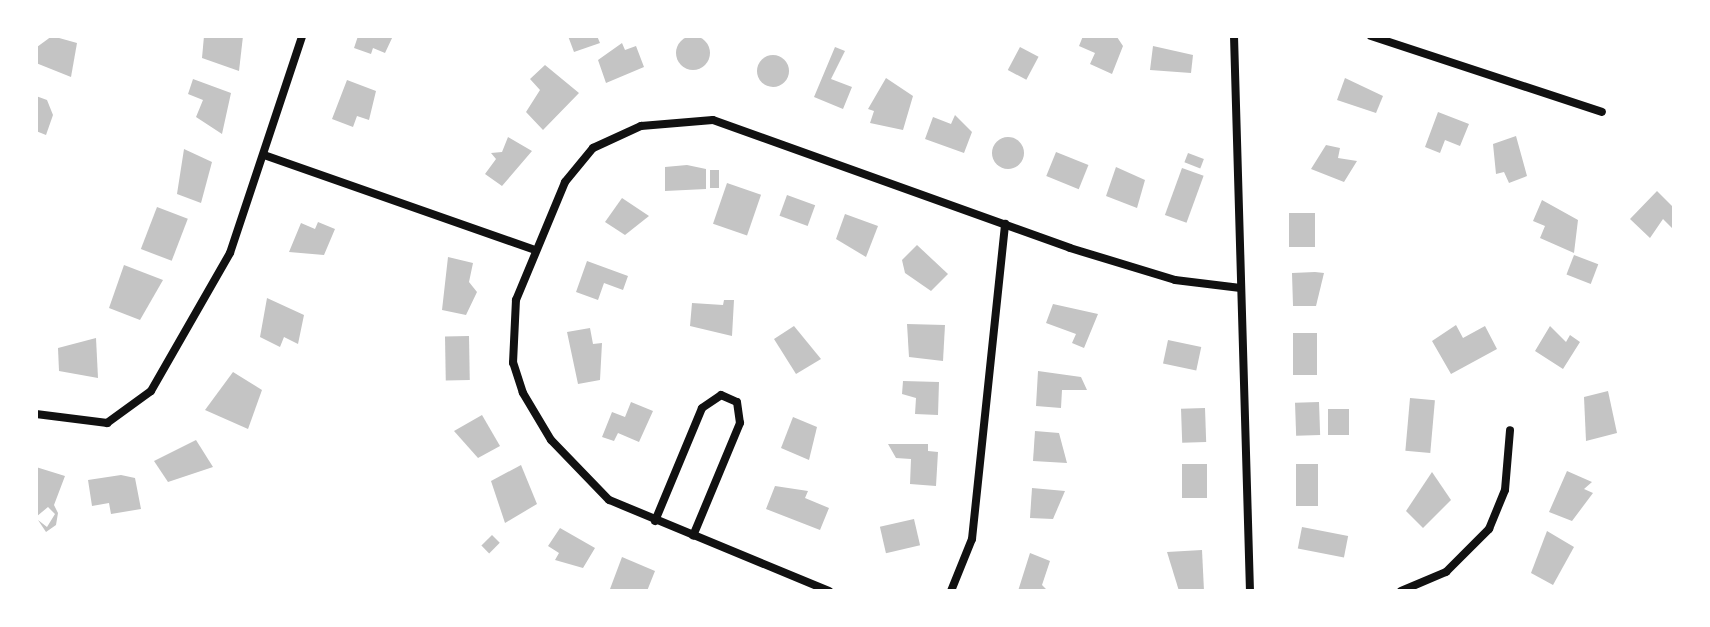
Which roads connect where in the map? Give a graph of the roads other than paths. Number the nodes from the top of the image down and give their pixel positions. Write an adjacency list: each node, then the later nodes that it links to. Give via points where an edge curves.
1 (302, 36): 5 (street)
2 (1234, 36): 8 (street)
3 (1371, 36): 4 (street)
4 (1602, 112)
5 (264, 155): 7 (street); 9 (street, via 230,253 151,391 107,423)
6 (1005, 224): 7 (street, via 748,128 674,119 593,148 565,182); 8 (street, via 1175,280); 14 (street, via 976,514)
7 (533, 249): 11 (street, via 512,332 523,393 589,487)
8 (1241, 288): 15 (street)
9 (36, 414)
10 (1510, 430): 16 (street, via 1505,490 1489,529 1446,572)
11 (655, 521): 12 (street); 12 (street, via 697,417 721,395 737,402 740,423)
12 (693, 536): 13 (street)
13 (829, 591)
14 (951, 591)
15 (1250, 591)
16 (1401, 591)

